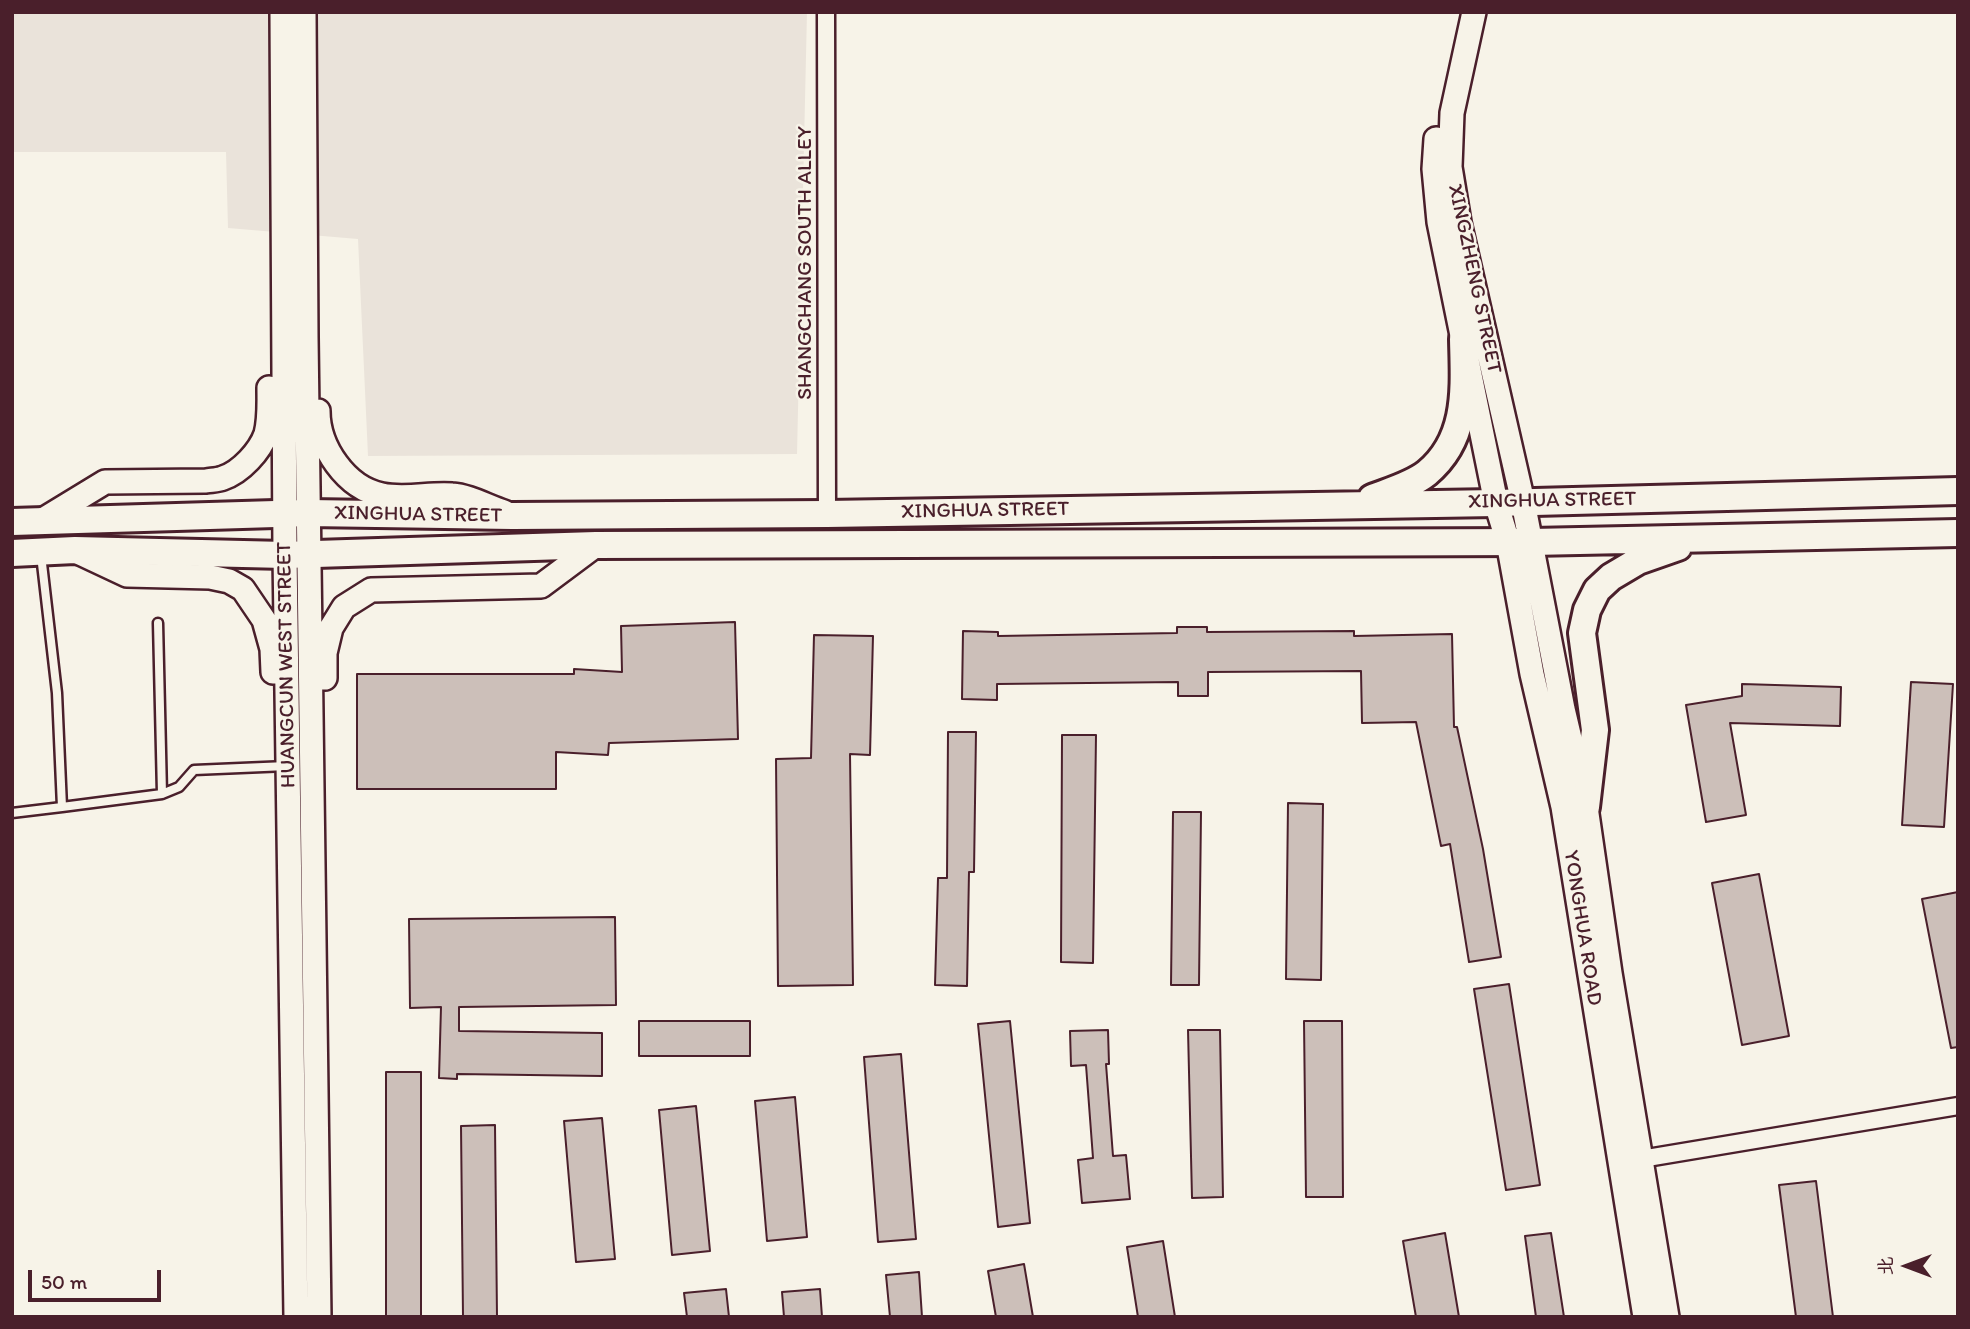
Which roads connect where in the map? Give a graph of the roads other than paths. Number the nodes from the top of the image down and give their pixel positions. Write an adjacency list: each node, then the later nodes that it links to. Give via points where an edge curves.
1 (282, 12): 6 (street, HUANGCUN WEST STREET)
2 (304, 12): 7 (street, HUANGCUN WEST STREET)
3 (827, 12): 14 (street, SHANGCHANG SOUTH ALLEY)
4 (1462, 12): 8 (street, XINGZHENG STREET, via 1440,110 1434,169 1439,222)
5 (1474, 12): 10 (street, XINGZHENG STREET, via 1452,113 1450,167)
6 (284, 286): 13 (street, HUANGCUN WEST STREET); 16 (street, via 270,330 269,422 246,463 223,478 206,481 105,482)
7 (306, 337): 13 (street, HUANGCUN WEST STREET); 15 (street, via 318,372 318,421 325,445 353,482 384,496 455,495)
8 (1463, 339): 11 (street, XINGZHENG STREET); 12 (main road, via 1464,392 1458,429 1443,456 1426,473)
9 (1958, 491): 10 (main road, XINGHUA STREET)
10 (1523, 502): 11 (main road, XINGHUA STREET); 20 (street, XINGZHENG STREET)
11 (1496, 503): 12 (main road, XINGHUA STREET); 20 (street, XINGZHENG STREET)
12 (1356, 505): 14 (main road, XINGHUA STREET)
13 (297, 514): 15 (main road, XINGHUA STREET); 16 (main road, XINGHUA STREET); 25 (street, HUANGCUN WEST STREET)
14 (827, 514): 15 (main road, XINGHUA STREET)
15 (513, 516)
16 (41, 521): 17 (main road, XINGHUA STREET)
17 (12, 522)
18 (1958, 533): 19 (main road, XINGHUA STREET)
19 (1724, 540): 20 (main road, XINGHUA STREET); 32 (main road, via 1683,545 1638,561 1597,590 1582,633 1595,730)
20 (1520, 542): 21 (main road, XINGHUA STREET); 32 (street, YONGHUA ROAD); 38 (street, YONGHUA ROAD, via 1532,674 1563,807)
21 (596, 545): 25 (main road, XINGHUA STREET); 28 (street, via 541,586 371,590 344,607 331,628 325,653 325,699)
22 (75, 550): 23 (main road, XINGHUA STREET); 25 (main road, XINGHUA STREET); 27 (street, via 127,575 210,577 243,589 264,620)
23 (41, 552): 24 (main road, XINGHUA STREET); 31 (lane, via 57,694)
24 (13, 553)
25 (297, 555): 27 (street, HUANGCUN WEST STREET); 28 (street, HUANGCUN WEST STREET)
26 (158, 623): 30 (lane)
27 (288, 733): 29 (street, HUANGCUN WEST STREET)
28 (311, 750): 37 (street, HUANGCUN WEST STREET)
29 (289, 766): 30 (lane, via 194,770 179,788); 36 (street, HUANGCUN WEST STREET)
30 (162, 794): 31 (lane)
31 (62, 807): 33 (lane)
32 (1586, 807): 35 (street, YONGHUA ROAD)
33 (12, 813)
34 (1958, 1106): 35 (street)
35 (1641, 1159): 39 (street, YONGHUA ROAD)
36 (296, 1317)
37 (318, 1317)
38 (1645, 1317)
39 (1667, 1317)

